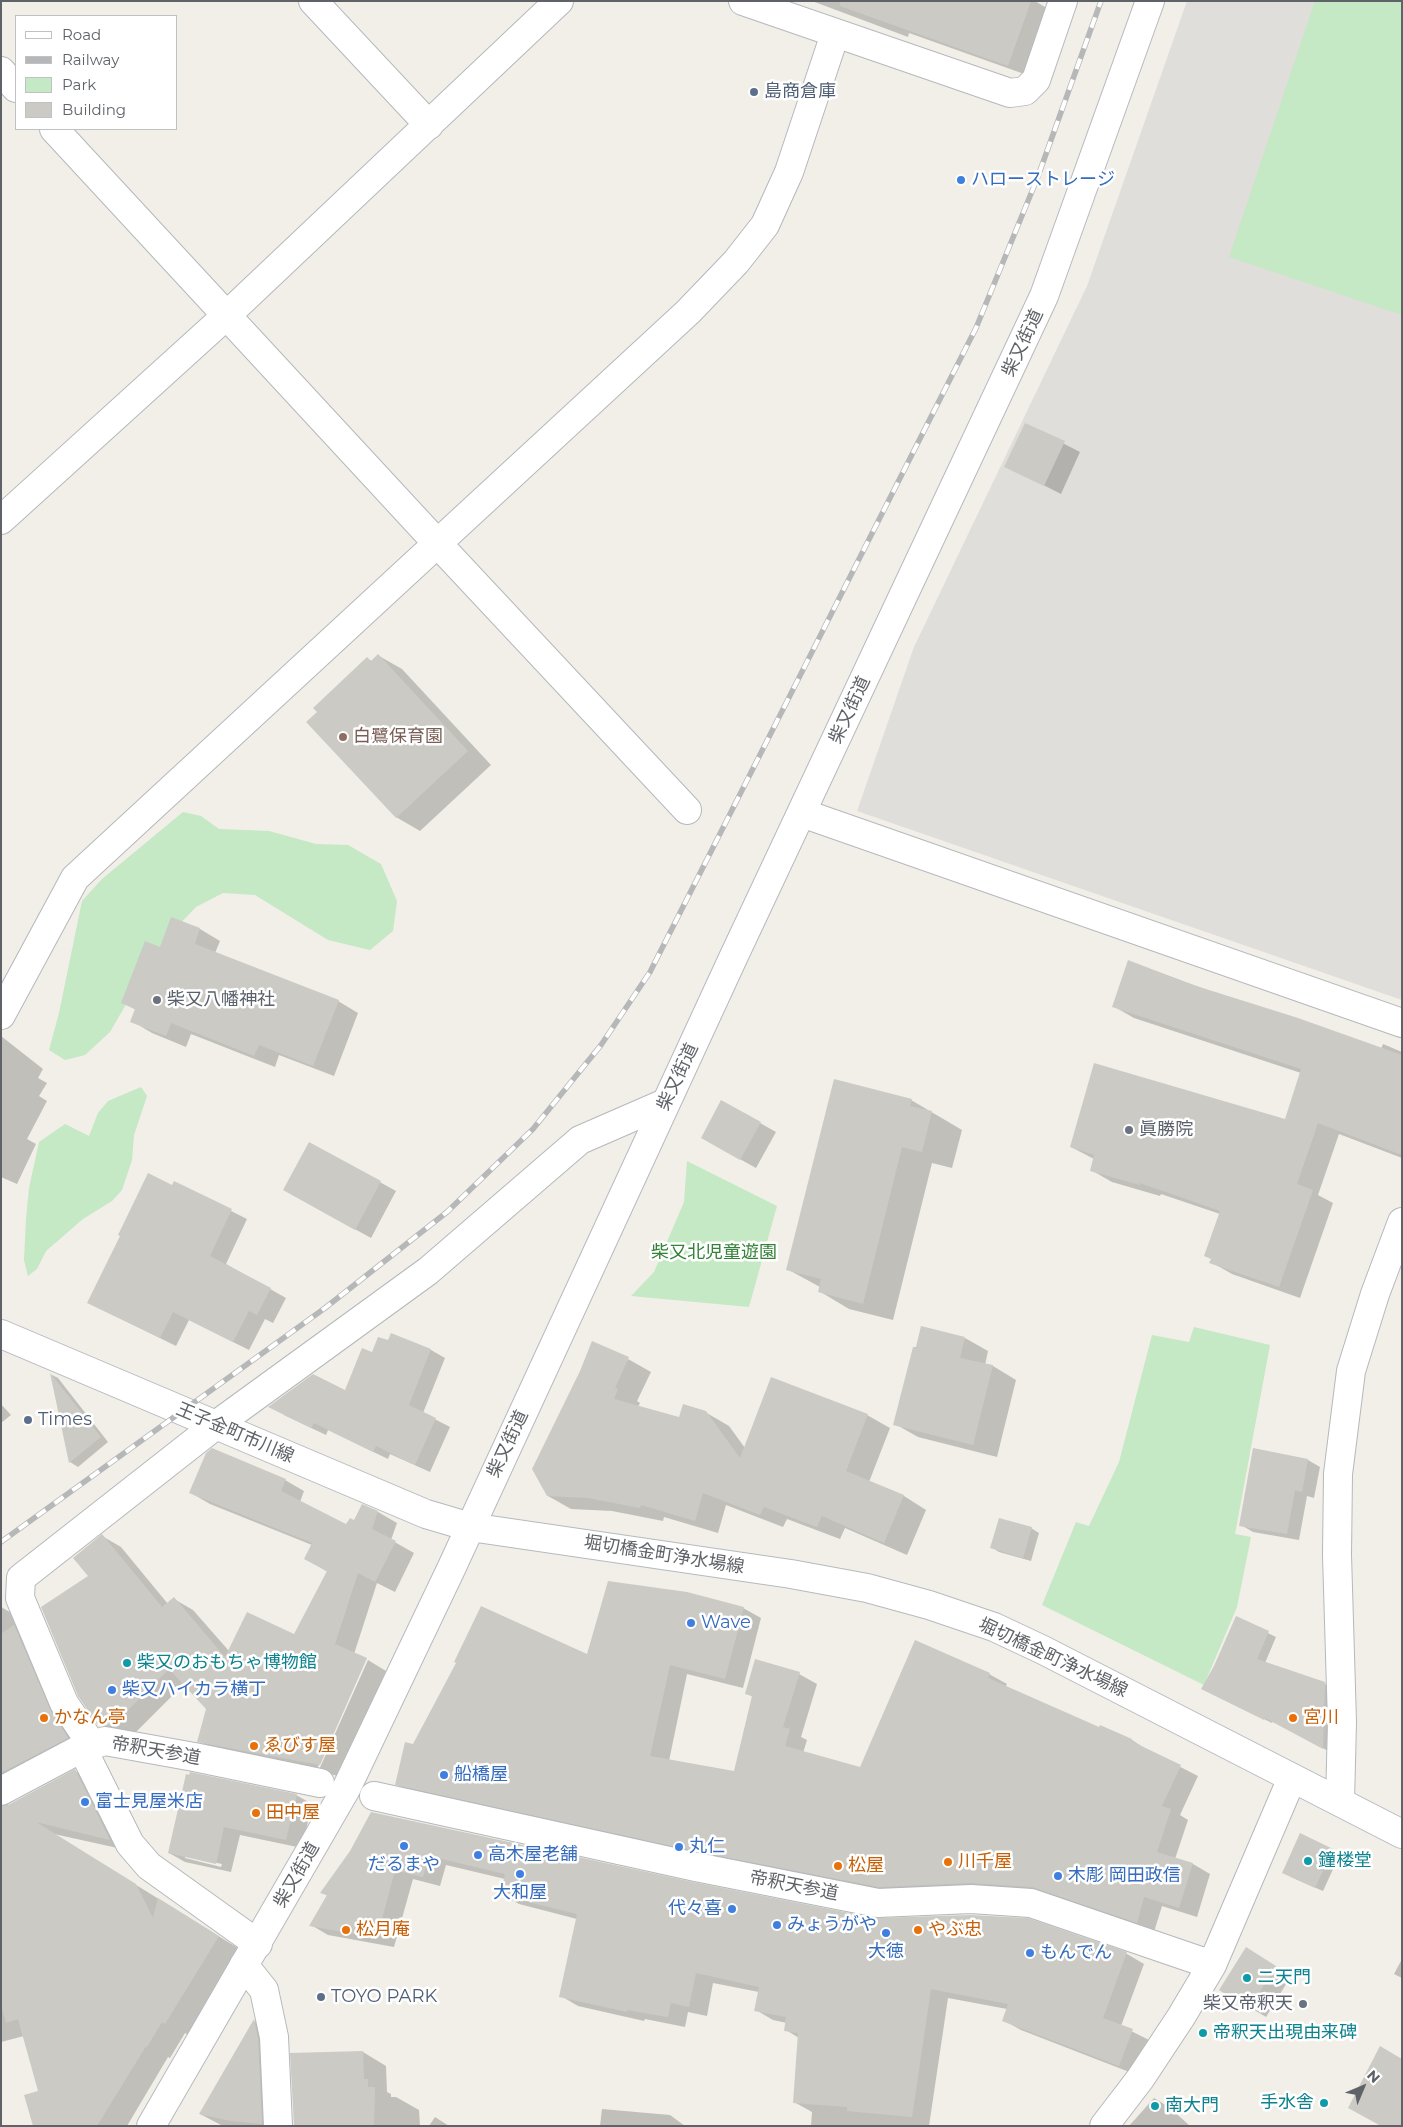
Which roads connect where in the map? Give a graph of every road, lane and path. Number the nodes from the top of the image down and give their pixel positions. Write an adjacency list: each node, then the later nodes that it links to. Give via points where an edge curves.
1 (313, 1): 9 (street)
2 (560, 1): 9 (street)
3 (743, 1): 6 (street)
4 (1063, 1): 6 (street, via 1036,80 1025,91 1010,93)
5 (1150, 1): 15 (street, 柴又街道, via 1044,296)
6 (835, 34): 13 (street, via 789,172 765,225 736,262 688,312)
7 (1, 71): 8 (street)
8 (15, 87)
9 (428, 125): 11 (street)
10 (55, 130): 11 (street)
11 (227, 315): 12 (street); 13 (street)
12 (1, 520)
13 (438, 544): 14 (street); 16 (street, via 75,878)
14 (686, 810)
15 (802, 813): 17 (street); 18 (street, 柴又街道)
16 (1, 1015)
17 (1402, 1023)
18 (666, 1103): 21 (street, via 580,1140 428,1271); 22 (street, 柴又街道)
19 (1402, 1222): 28 (street, via 1350,1371 1338,1474)
20 (1, 1334): 21 (street, 王子金町市川線)
21 (216, 1425): 22 (street, 王子金町市川線, via 426,1514); 23 (street, via 21,1578 20,1598 64,1703)
22 (470, 1527): 24 (street, 堀切橋金町浄水場線, via 792,1574 866,1588 929,1605 994,1627 1044,1650); 30 (street, 柴又街道, via 346,1789)
23 (88, 1746): 25 (street, 帝釈天参道, via 106,1741 122,1743); 26 (street, 帝釈天参道); 30 (street, via 130,1844 149,1866)
24 (1292, 1778): 28 (street, 堀切橋金町浄水場線); 31 (street)
25 (320, 1784)
26 (1, 1791)
27 (374, 1796): 31 (street, 帝釈天参道, via 696,1867 878,1903 971,1900 1032,1904)
28 (1340, 1802): 29 (street, 堀切橋金町浄水場線)
29 (1402, 1834)
30 (251, 1954): 32 (street, 柴又街道); 33 (street, via 264,1990 274,2037)
31 (1212, 1965): 34 (street, via 1150,2064)
32 (151, 2126)
33 (278, 2126)
34 (1104, 2126)

